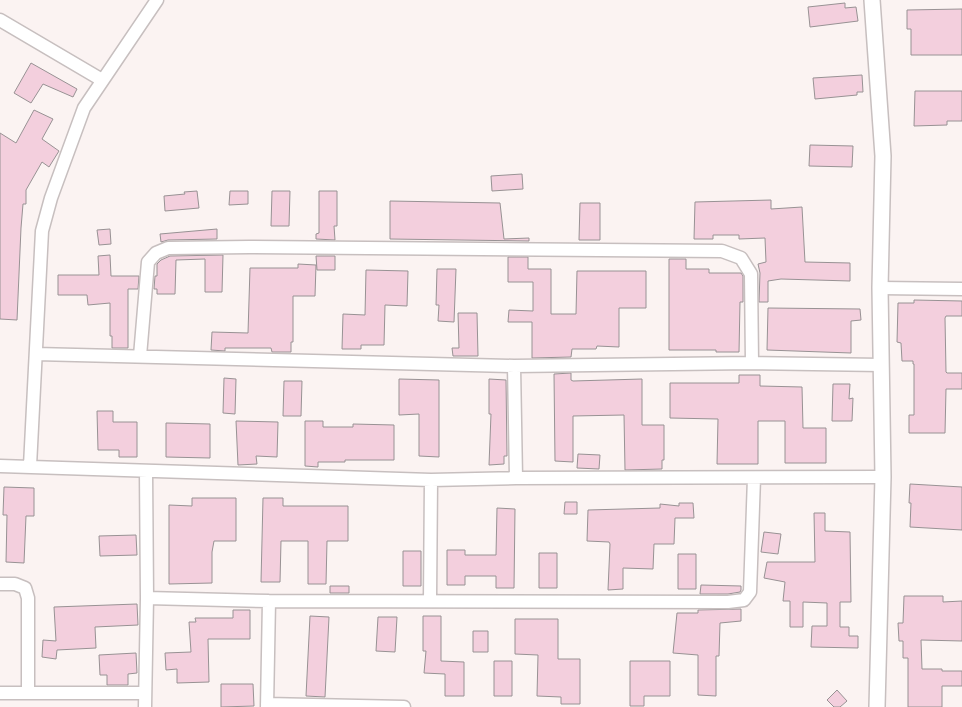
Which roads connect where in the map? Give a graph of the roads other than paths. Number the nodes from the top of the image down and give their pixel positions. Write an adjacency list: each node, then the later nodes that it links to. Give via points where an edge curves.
1 (157, 0): 4 (street)
2 (872, 0): 5 (street, via 883,156)
3 (0, 20): 4 (street)
4 (102, 80): 7 (street, via 84,108 42,231)
5 (880, 288): 6 (street); 10 (street)
6 (962, 289)
7 (36, 354): 8 (street); 13 (street)
8 (140, 356): 9 (street, via 148,262 156,253 168,248 722,251 741,258 751,274); 11 (street)
9 (752, 363): 10 (street); 11 (street)
10 (882, 365): 15 (street)
11 (514, 366): 16 (street)
12 (0, 466): 13 (street)
13 (30, 466): 14 (street)
14 (146, 471): 18 (street); 20 (street)
15 (883, 477): 17 (street); 29 (street)
16 (516, 478): 17 (street); 18 (street)
17 (754, 478): 21 (street, via 750,592 744,600)
18 (431, 480): 21 (street)
19 (0, 584): 24 (street, via 25,588 28,598)
20 (147, 598): 22 (street); 25 (street)
21 (430, 600): 22 (street)
22 (269, 601): 26 (street)
23 (0, 693): 24 (street)
24 (28, 693): 25 (street)
25 (145, 693): 27 (street)
26 (267, 706): 28 (street)
27 (145, 707)
28 (404, 707)
29 (877, 707)

